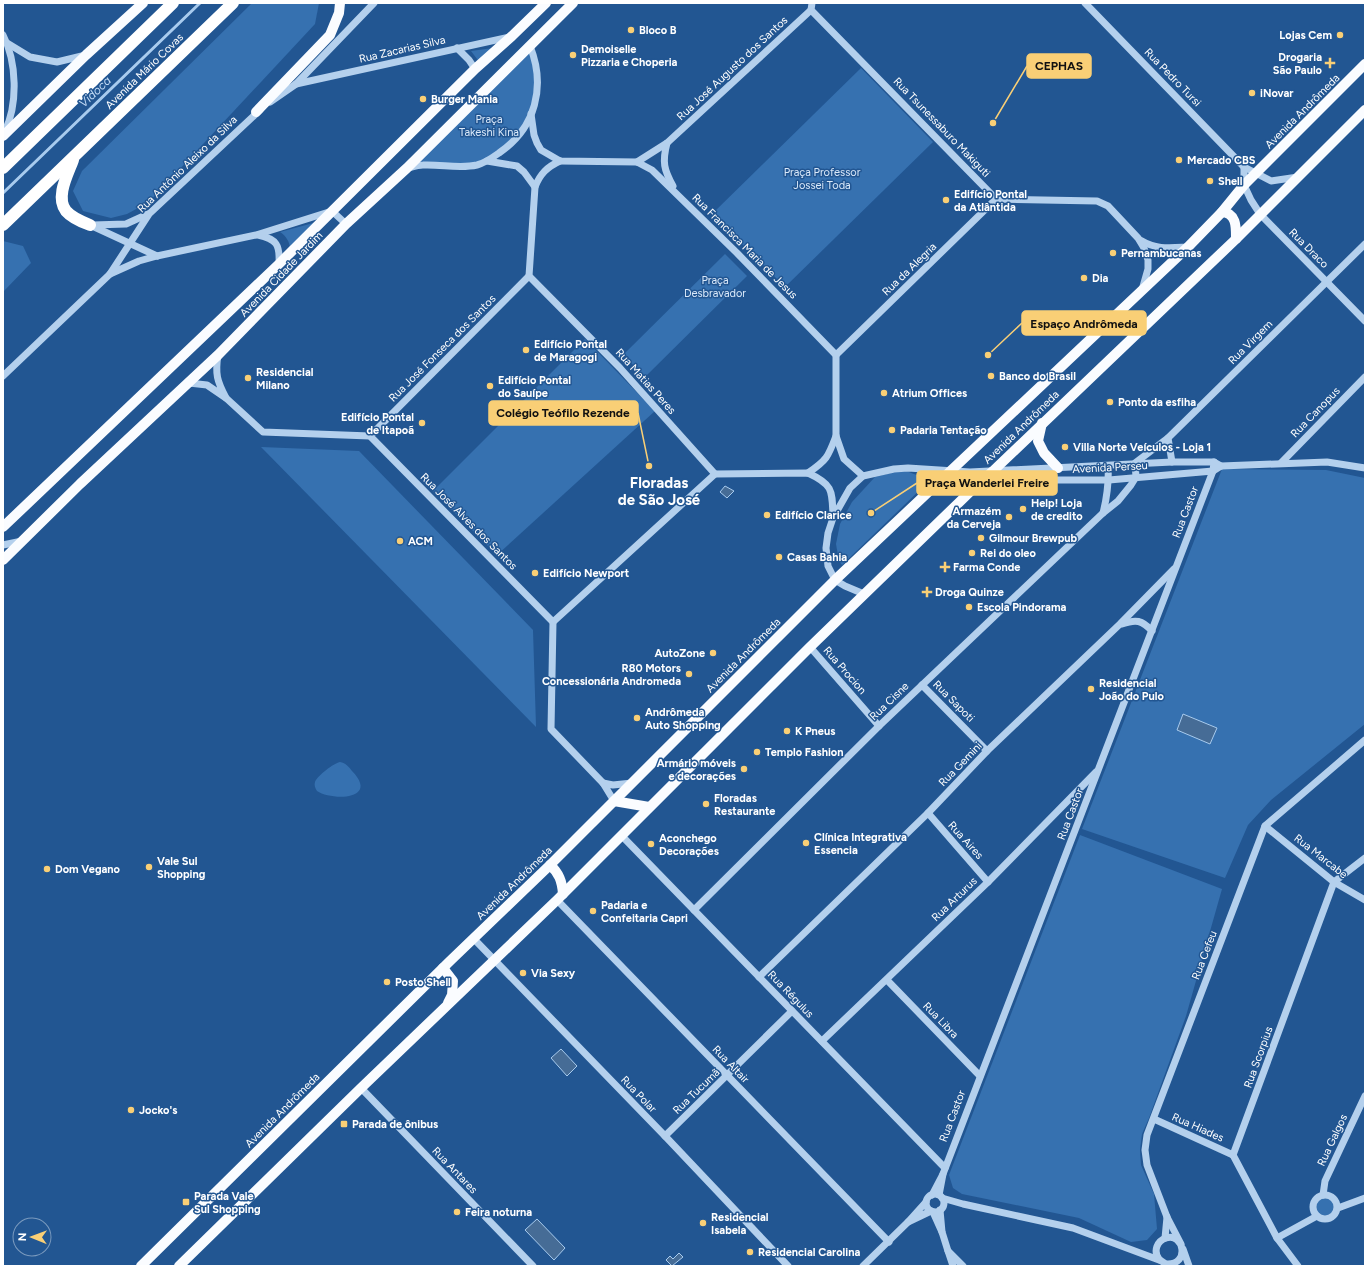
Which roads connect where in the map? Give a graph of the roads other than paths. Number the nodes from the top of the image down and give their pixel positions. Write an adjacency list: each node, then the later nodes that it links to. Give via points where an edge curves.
1 (143, 3): 15 (main road)
2 (174, 3): 29 (highway)
3 (233, 3): 24 (highway, Avenida Mário Covas)
4 (340, 3): 20 (main road, via 339,13 330,35)
5 (374, 3): 18 (street)
6 (546, 3): 11 (main road, Avenida Cidade Jardim)
7 (574, 3): 13 (main road, Avenida Cidade Jardim)
8 (1086, 3): 28 (street, Rua Pedro Tursi)
9 (812, 6): 23 (street, Rua José Augusto dos Santos); 36 (street, Rua Tsunessaburo Makiguti)
10 (3, 35): 12 (street)
11 (512, 36): 14 (street, Rua Zacarias Silva); 17 (main road, Avenida Cidade Jardim)
12 (7, 43): 15 (street, via 30,58 57,62); 22 (street, via 15,80 12,114)
13 (530, 46): 21 (street, via 537,72 536,100); 30 (main road, Avenida Cidade Jardim)
14 (457, 48): 17 (street); 18 (street, Rua Zacarias Silva)
15 (86, 55): 22 (main road)
16 (1365, 64): 31 (main road, Avenida Andrômeda)
17 (475, 69): 37 (main road, Avenida Cidade Jardim)
18 (296, 84): 20 (street, Rua Antônio Aleixo da Silva)
19 (1365, 110): 32 (main road, Avenida Andrômeda)
20 (256, 112): 39 (street, Rua Antônio Aleixo da Silva)
21 (531, 114): 25 (street, via 524,129 515,139); 26 (street, Rua Francisca Maria de Jesus, via 536,143 541,150)
22 (3, 136)
23 (667, 143): 27 (street, Rua José Augusto dos Santos); 35 (street, via 664,167)
24 (74, 157): 42 (highway, Avenida Mário Covas); 43 (highway, via 62,194 63,202 66,211)
25 (487, 161): 30 (street, via 477,165 422,165); 34 (street, via 517,166)
26 (560, 161): 27 (street, Rua Francisca Maria de Jesus); 34 (street, via 544,170)
27 (637, 162): 35 (street, Rua Francisca Maria de Jesus, via 652,170)
28 (1244, 167): 31 (street, Rua Pedro Tursi); 33 (street)
29 (3, 168)
30 (407, 168): 41 (main road, Avenida Cidade Jardim)
31 (1256, 173): 32 (street, Rua Pedro Tursi, via 1271,181); 33 (main road, Avenida Andrômeda)
32 (1300, 176): 40 (main road, Avenida Andrômeda)
33 (1244, 185): 38 (main road, Avenida Andrômeda); 40 (street, Rua Draco)
34 (535, 188): 53 (street)
35 (677, 193): 58 (street, Rua Francisca Maria de Jesus)
36 (996, 198): 45 (street, via 1097,201 1108,206); 58 (street, Rua da Alegria)
37 (332, 211): 41 (street); 44 (street); 51 (main road, Avenida Cidade Jardim)
38 (1222, 212): 46 (main road, via 1226,212 1234,219); 49 (main road, Avenida Andrômeda)
39 (149, 214): 43 (street, via 126,224); 47 (street, Rua Antônio Aleixo da Silva)
40 (1260, 214): 46 (main road, Avenida Andrômeda); 54 (street, Rua Draco)
41 (346, 224): 57 (main road, Avenida Cidade Jardim)
42 (3, 225)
43 (90, 225): 47 (street)
44 (256, 235): 50 (street); 51 (street, via 274,240 280,254)
45 (1138, 238): 49 (street, via 1150,246); 55 (street, via 1148,260)
46 (1236, 239): 63 (main road, Avenida Andrômeda)
47 (129, 243): 50 (street); 52 (street, Rua Antônio Aleixo da Silva)
48 (1365, 244): 54 (street, Rua Virgem)
49 (1188, 247): 55 (main road, Avenida Andrômeda)
50 (157, 256): 52 (street)
51 (279, 264): 86 (main road, Avenida Cidade Jardim)
52 (110, 274): 59 (street)
53 (529, 276): 64 (street, Rua José Fonseca dos Santos); 79 (street, Rua Matias Peres, via 620,368)
54 (1327, 281): 56 (street, Rua Draco); 66 (street, Rua Virgem)
55 (1142, 290): 75 (main road, Avenida Andrômeda)
56 (1365, 321)
57 (218, 355): 61 (main road, Avenida Cidade Jardim); 62 (street, via 216,376)
58 (836, 355): 65 (street)
59 (3, 376)
60 (1365, 377): 69 (street, Rua Canopus)
61 (189, 383): 62 (street, via 207,385); 87 (main road, Avenida Cidade Jardim)
62 (226, 398): 64 (street, via 264,432)
63 (1042, 423): 73 (main road, via 1038,441 1044,453); 76 (main road, Avenida Andrômeda)
64 (370, 436): 93 (street, Rua José Alves dos Santos)
65 (836, 436): 78 (street, via 828,456 821,465); 80 (street, via 844,459)
66 (1168, 438): 67 (street); 70 (street, Rua Virgem)
67 (1172, 462): 68 (street, Avenida Perseu); 70 (street, Avenida Perseu)
68 (1214, 462): 72 (street, Avenida Perseu); 77 (street, Rua Castor)
69 (1281, 463): 72 (street, Avenida Perseu); 74 (street, Avenida Perseu, via 1327,462)
70 (1135, 464): 71 (street, Avenida Perseu); 81 (street)
71 (1108, 466): 73 (street, Avenida Perseu); 82 (street)
72 (1221, 466): 77 (street, Avenida Perseu)
73 (1058, 468): 76 (street, Avenida Perseu)
74 (1365, 468)
75 (952, 471): 76 (street, Avenida Perseu); 80 (street, Avenida Perseu, via 908,468); 91 (main road, Avenida Andrômeda)
76 (993, 471): 83 (main road, Avenida Andrômeda)
77 (1213, 471): 81 (street, Avenida Perseu); 90 (street, Rua Castor)
78 (808, 473): 79 (street); 85 (street, via 828,485 832,496)
79 (715, 474): 93 (street)
80 (863, 476): 85 (street, via 850,488)
81 (1136, 477): 82 (street, Avenida Perseu); 84 (street, Rua Cisne, via 1118,501)
82 (1109, 480): 83 (street, Avenida Perseu, via 1032,480); 84 (street)
83 (975, 487): 92 (main road, Avenida Andrômeda)
84 (1103, 513): 97 (street, Rua Cisne)
85 (833, 518): 91 (street, via 826,548 828,566)
86 (3, 527)
87 (22, 541): 88 (street); 89 (main road, Avenida Cidade Jardim)
88 (3, 545)
89 (3, 560)
90 (1176, 566): 94 (street, Rua Gemini); 95 (street, Rua Castor)
91 (835, 580): 92 (street); 103 (main road, Avenida Andrômeda)
92 (864, 594): 96 (main road, Avenida Andrômeda)
93 (552, 622): 102 (street, via 552,729)
94 (1120, 624): 95 (street, via 1140,622); 100 (street, Rua Gemini)
95 (1152, 631): 101 (street, Rua Castor)
96 (810, 647): 98 (street, Rua Procion); 105 (main road, Avenida Andrômeda)
97 (922, 685): 98 (street, Rua Cisne); 100 (street, Rua Sapoti)
98 (879, 726): 115 (street, Rua Cisne)
99 (1365, 740): 107 (street, Rua Cefeu)
100 (987, 751): 106 (street, Rua Gemini)
101 (1099, 769): 111 (street, Rua Arturus); 125 (street, Rua Castor)
102 (603, 783): 103 (street); 104 (street)
103 (632, 783): 104 (main road, Avenida Andrômeda)
104 (614, 801): 105 (main road); 110 (main road, Avenida Andrômeda)
105 (649, 807): 108 (main road, Avenida Andrômeda)
106 (928, 813): 111 (street, Rua Aires); 119 (street, Rua Gemini)
107 (1265, 826): 112 (street, Rua Marcabe); 128 (street, Rua Cefeu)
108 (621, 835): 113 (main road, Avenida Andrômeda); 115 (street, Rua Régulus)
109 (1365, 858): 112 (street)
110 (550, 865): 113 (main road, via 560,877); 116 (main road, Avenida Andrômeda)
111 (988, 882): 120 (street, Rua Arturus)
112 (1334, 882): 114 (street, Rua Marcabe); 130 (street, Rua Scorpius)
113 (560, 897): 117 (main road, Avenida Andrômeda); 124 (street, Rua Altair)
114 (1365, 900)
115 (694, 910): 119 (street, Rua Régulus)
116 (474, 939): 117 (street, Rua Polar); 118 (main road, Avenida Andrômeda)
117 (494, 961): 121 (main road, Avenida Andrômeda); 129 (street, Rua Polar)
118 (443, 968): 121 (main road, via 453,981 452,995); 151 (main road, Avenida Andrômeda)
119 (759, 977): 122 (street, Rua Régulus)
120 (886, 980): 123 (street, Rua Arturus); 125 (street, Rua Libra)
121 (447, 1005): 126 (main road, Avenida Andrômeda)
122 (792, 1011): 123 (street, Rua Régulus); 124 (street, Rua Tucumã)
123 (822, 1041): 131 (street, Rua Régulus)
124 (727, 1076): 129 (street, Rua Tucumã); 144 (street, Rua Altair)
125 (980, 1076): 131 (street, Rua Castor)
126 (361, 1088): 152 (main road, Avenida Andrômeda); 153 (street, Rua Antares)
127 (1365, 1096): 132 (street, Rua Galgos, via 1325,1181)
128 (1154, 1119): 130 (street, Rua Hiades); 140 (street, Rua Cefeu, via 1147,1135 1145,1150 1147,1165)
129 (665, 1136): 154 (street, Rua Polar)
130 (1234, 1155): 143 (street)
131 (944, 1171): 133 (street, Rua Castor)
132 (1323, 1195): 137 (street, via 1327,1194 1334,1198); 139 (street, via 1316,1198 1313,1206)
133 (937, 1196): 135 (street, via 928,1197); 136 (street); 138 (street, via 944,1203)
134 (1365, 1198): 137 (street)
135 (926, 1202): 138 (street, via 927,1207); 141 (street)
136 (962, 1204): 138 (street); 146 (street, via 1073,1228)
137 (1338, 1208): 139 (street, via 1335,1215 1328,1219)
138 (936, 1210): 141 (street); 148 (street)
139 (1317, 1216): 143 (street)
140 (1167, 1217): 142 (street, Rua Cefeu); 145 (street, Rua Cefeu)
141 (908, 1222): 144 (street)
142 (1165, 1238): 145 (street, via 1173,1238); 147 (street)
143 (1277, 1238): 159 (street)
144 (888, 1242): 155 (street)
145 (1181, 1246): 150 (street, via 1180,1258); 158 (street, Rua Cefeu)
146 (1126, 1247): 147 (street, via 1142,1251); 149 (street)
147 (1156, 1247): 149 (street)
148 (948, 1251): 156 (street); 157 (street)
149 (1159, 1260): 150 (street)
150 (1168, 1265)
151 (141, 1266)
152 (179, 1266)
153 (533, 1266)
154 (788, 1266)
155 (863, 1266)
156 (953, 1266)
157 (963, 1266)
158 (1189, 1266)
159 (1298, 1266)

